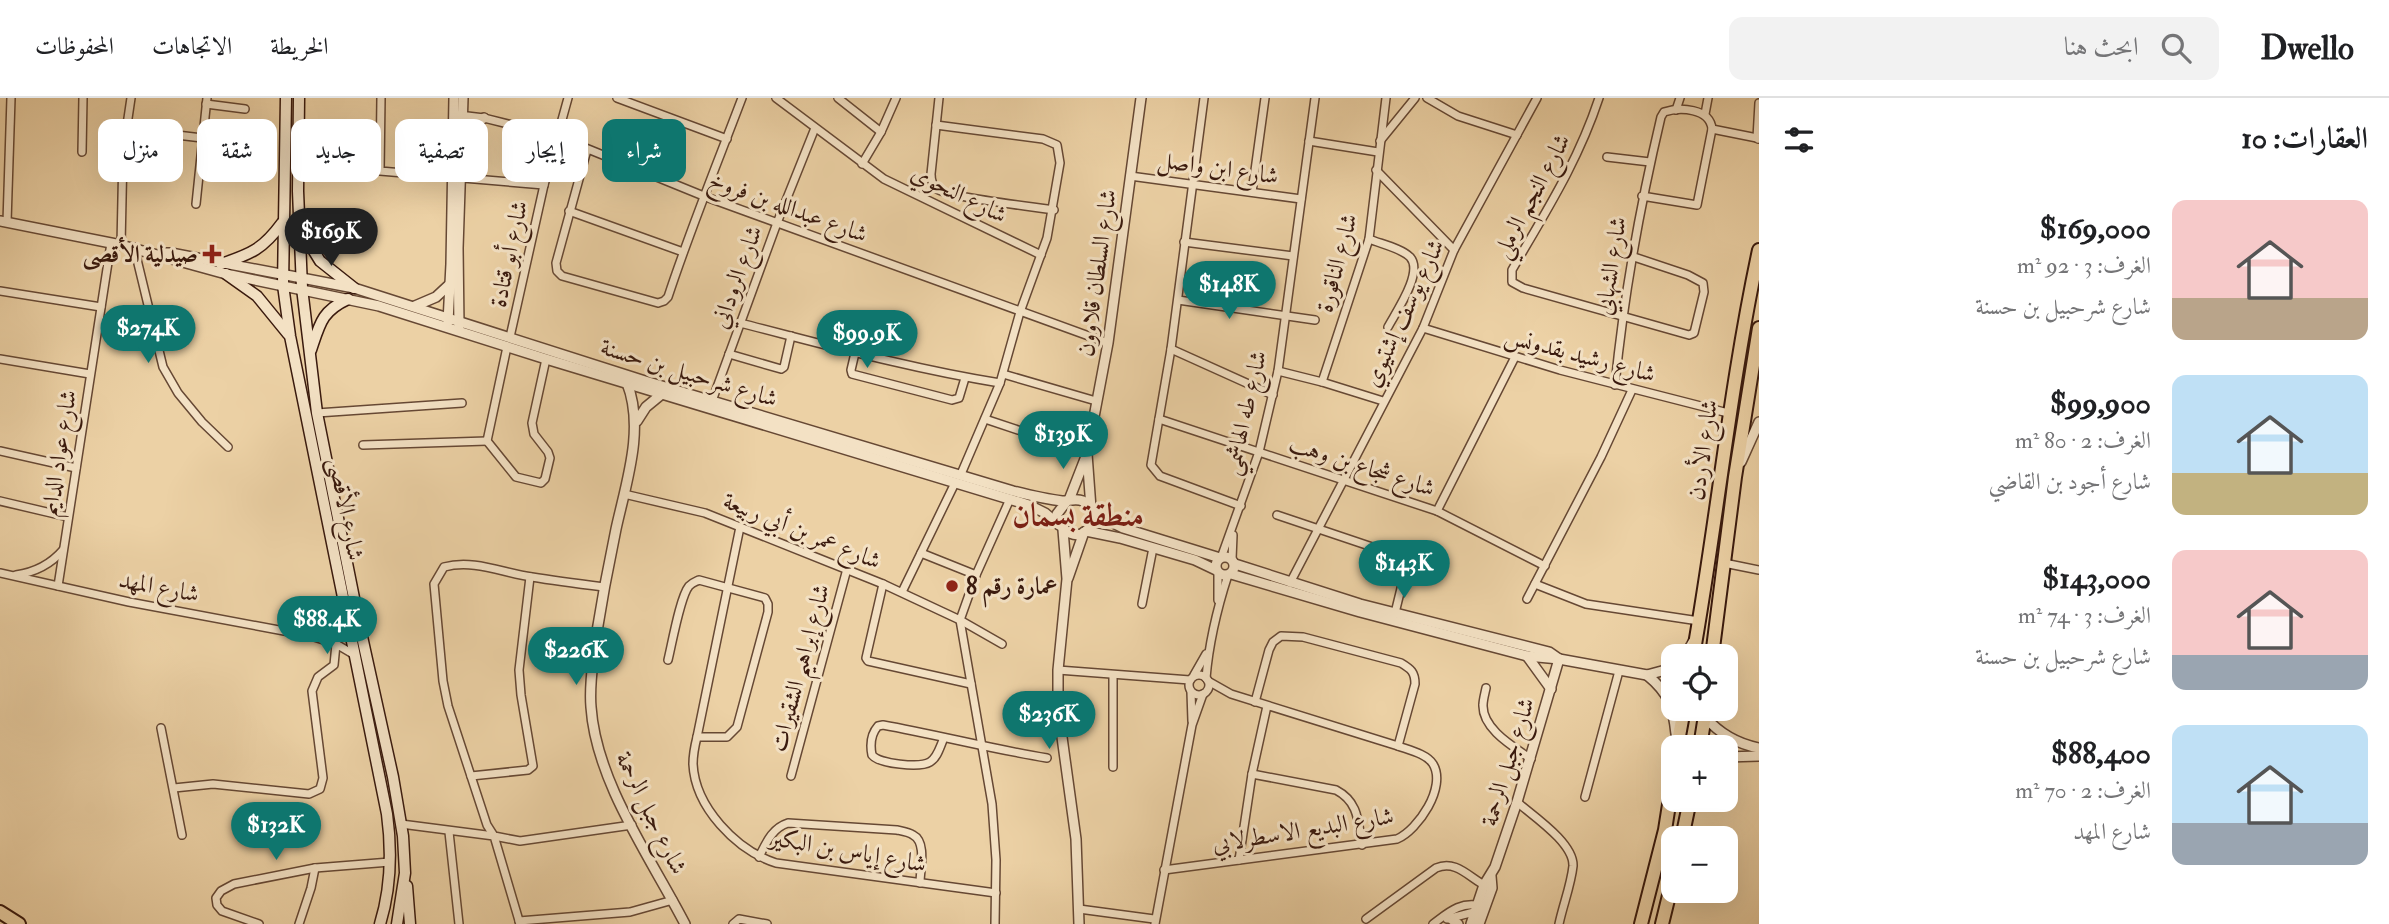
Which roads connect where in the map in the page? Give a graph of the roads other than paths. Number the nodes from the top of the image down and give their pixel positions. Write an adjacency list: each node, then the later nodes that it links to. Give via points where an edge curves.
1 (11, 98): 45 (street)
2 (83, 98): 51 (street)
3 (131, 98): 34 (street)
4 (286, 98): 76 (main road, شارع الأقصى)
5 (299, 98): 78 (main road, شارع الأقصى)
6 (381, 98): 57 (street, via 380,171)
7 (454, 98): 32 (street)
8 (463, 98): 32 (street)
9 (568, 98): 38 (street, شارع أبو قتادة)
10 (617, 98): 46 (street)
11 (742, 98): 46 (street)
12 (776, 98): 41 (street, شارع النحوي)
13 (838, 98): 43 (street)
14 (897, 98): 43 (street)
15 (939, 98): 40 (street)
16 (1141, 98): 58 (street, شارع السلطان قلاوون)
17 (1204, 98): 66 (street)
18 (1265, 98): 68 (street)
19 (1315, 98): 48 (street, شارع طه الهاشمي)
20 (1386, 98): 49 (street, شارع الناقورة)
21 (1415, 98): 49 (street)
22 (1427, 98): 44 (street, via 1458,116)
23 (1537, 98): 44 (street, شارع يوسف إشتيوي)
24 (1599, 98): 107 (street, شارع النجم الرملي, via 1573,165 1510,276 1522,288)
25 (1680, 98): 30 (street, شارع الشهابي)
26 (1708, 98): 31 (street)
27 (206, 101): 29 (street); 35 (street)
28 (1759, 103): 47 (street)
29 (244, 109)
30 (1676, 110): 31 (street); 54 (street, شارع الشهابي, via 1662,113)
31 (1705, 114): 42 (street)
32 (459, 115): 33 (street, شارع عبدالله بن فروخ); 36 (street); 37 (street)
33 (484, 118): 39 (street, شارع عبدالله بن فروخ)
34 (128, 119)
35 (204, 119)
36 (459, 119)
37 (460, 119)
38 (561, 119)
39 (502, 122)
40 (936, 125): 73 (street, via 931,182 937,189); 73 (street, via 1043,139 1056,145 1060,163)
41 (815, 128): 55 (street, شارع النحوي); 77 (street, شارع الروداني)
42 (1712, 129): 47 (street); 69 (street, شارع الشهابي, via 1697,205)
43 (881, 132): 55 (street)
44 (1517, 135): 84 (street, شارع يوسف إشتيوي)
45 (4, 138): 75 (street)
46 (727, 139): 70 (street)
47 (1758, 139)
48 (1309, 141): 52 (street); 71 (street, شارع طه الهاشمي)
49 (1380, 142): 52 (street, شارع الناقورة)
50 (588, 150): 70 (street, شارع عبدالله بن فروخ)
51 (82, 152)
52 (1378, 152): 56 (street, شارع الناقورة)
53 (1607, 157): 54 (street)
54 (1650, 162): 69 (street, شارع الشهابي)
55 (862, 164): 88 (street, شارع النحوي)
56 (1376, 170): 79 (street, شارع الناقورة); 84 (street)
57 (395, 172)
58 (1130, 176): 66 (street, شارع ابن واصل); 119 (street, شارع السلطان قلاوون)
59 (488, 180): 67 (street)
60 (122, 182): 82 (street)
61 (198, 182): 72 (street)
62 (457, 182): 95 (street)
63 (457, 182): 102 (street)
64 (545, 182): 67 (street, شارع أبو قتادة)
65 (578, 182): 74 (street)
66 (1191, 184): 68 (street, شارع ابن واصل); 80 (street)
67 (544, 185): 118 (street, شارع أبو قتادة)
68 (1252, 192): 71 (street, شارع ابن واصل)
69 (1642, 196): 90 (street, شارع الشهابي)
70 (706, 197): 77 (street, شارع عبدالله بن فروخ); 86 (street)
71 (1301, 199): 89 (street, شارع طه الهاشمي)
72 (196, 204)
73 (1054, 210): 88 (street)
74 (569, 211): 86 (street); 86 (street, via 556,263 562,276 664,302)
75 (4, 222): 81 (street)
76 (282, 223): 91 (main road, via 257,250); 93 (main road, شارع الأقصى)
77 (777, 223): 105 (street, شارع عبدالله بن فروخ); 110 (street, شارع الروداني)
78 (299, 226): 94 (main road, شارع الأقصى); 98 (main road, via 320,261)
79 (1369, 239): 113 (street, via 1406,254 1414,264 1414,277); 131 (street, شارع الناقورة)
80 (1184, 242): 89 (street); 101 (street)
81 (111, 243): 82 (street); 103 (street, شارع عواد الدايم)
82 (121, 245): 83 (street)
83 (134, 247): 87 (street); 151 (street, via 163,367 186,403)
84 (1454, 250): 114 (street, شارع يوسف إشتيوي)
85 (1759, 250): 143 (highway, شارع الأردن)
86 (683, 252)
87 (158, 253): 91 (street, شارع شرحبيل بن حسنة); 92 (street, شارع شرحبيل بن حسنة)
88 (1041, 255): 105 (street)
89 (1293, 256): 106 (street, شارع طه الهاشمي)
90 (1631, 256): 107 (street, شارع الشهابي); 107 (street, via 1698,279 1704,292 1695,331 1689,335)
91 (221, 264): 93 (street, شارع شرحبيل بن حسنة)
92 (226, 274): 96 (street, شارع شرحبيل بن حسنة); 116 (main road, via 257,296)
93 (283, 274): 94 (street, شارع شرحبيل بن حسنة); 96 (main road, شارع الأقصى)
94 (301, 277): 97 (main road, شارع الأقصى); 98 (street, شارع شرحبيل بن حسنة)
95 (450, 284): 104 (street, via 436,297); 109 (street)
96 (283, 285): 97 (street, شارع شرحبيل بن حسنة); 116 (main road, شارع الأقصى)
97 (302, 288): 100 (street, شارع شرحبيل بن حسنة); 122 (main road, شارع الأقصى)
98 (354, 288): 104 (street, شارع شرحبيل بن حسنة)
99 (0, 291): 103 (street)
100 (348, 299): 109 (street, شارع شرحبيل بن حسنة); 122 (main road, via 323,317)
101 (1178, 300): 106 (street); 120 (street)
102 (459, 303): 111 (street); 112 (street)
103 (101, 307): 128 (street, شارع عواد الدايم)
104 (413, 307): 109 (street, شارع شرحبيل بن حسنة)
105 (1020, 312): 119 (street, شارع عبدالله بن فروخ); 129 (street)
106 (1284, 314): 108 (street); 127 (street, شارع طه الهاشمي)
107 (1622, 317): 134 (street, شارع الشهابي)
108 (1315, 320)
109 (448, 322): 111 (street, شارع شرحبيل بن حسنة)
110 (740, 323): 117 (street); 123 (street, شارع الروداني)
111 (459, 326): 112 (street, شارع شرحبيل بن حسنة); 118 (street, شارع شرحبيل بن حسنة)
112 (474, 326): 118 (street, شارع شرحبيل بن حسنة)
113 (1388, 327)
114 (1423, 328): 124 (street, شارع رشيد بقدونس); 140 (street, شارع يوسف إشتيوي)
115 (1759, 328): 156 (highway, شارع الأردن)
116 (290, 336): 200 (main road, شارع الأقصى)
117 (791, 336): 121 (street); 123 (street, via 781,369)
118 (509, 342): 126 (street, شارع شرحبيل بن حسنة); 138 (street, شارع شرحبيل بن حسنة); 149 (street, شارع أبو قتادة)
119 (1108, 344): 139 (street, شارع السلطان قلاوون)
120 (1171, 349): 137 (street); 145 (street)
121 (855, 353): 130 (street); 130 (street, via 852,373 952,400 959,398)
122 (309, 354): 142 (main road, شارع الأقصى)
123 (729, 355): 138 (street, شارع الروداني)
124 (1515, 357): 134 (street, شارع رشيد بقدونس); 165 (street)
125 (0, 359): 128 (street)
126 (546, 359): 132 (street, شارع شرحبيل بن حسنة); 149 (street, via 532,423 550,458 545,479 516,477)
127 (1278, 371): 131 (street); 137 (street, شارع طه الهاشمي)
128 (90, 374): 155 (street, شارع عواد الدايم)
129 (1003, 374): 133 (street); 139 (street)
130 (965, 378): 133 (street)
131 (1322, 382): 140 (street)
132 (627, 383): 136 (street, شارع شرحبيل بن حسنة); 147 (street, شارع جبل الرحمة)
133 (1000, 383): 144 (street)
134 (1615, 385): 135 (street, شارع رشيد بقدونس)
135 (1632, 390): 143 (street, شارع رشيد بقدونس); 177 (street)
136 (663, 393): 147 (street, شارع جبل الرحمة, via 646,407); 157 (street, شارع شرحبيل بن حسنة)
137 (1273, 395): 153 (street, شارع طه الهاشمي)
138 (712, 401): 157 (street, شارع شرحبيل بن حسنة)
139 (1096, 401): 154 (street, شارع السلطان قلاوون)
140 (1384, 401): 158 (street, شارع يوسف إشتيوي)
141 (461, 403): 142 (street)
142 (317, 413): 250 (main road, شارع الأقصى)
143 (1728, 413): 199 (highway, شارع الأردن)
144 (985, 419): 148 (street); 157 (street)
145 (1159, 419): 153 (street, شارع شجاع بن وهب); 163 (street, via 1151,466 1156,473)
146 (1759, 422): 156 (street)
147 (635, 426): 159 (street, شارع جبل الرحمة)
148 (1030, 434)
149 (487, 441): 150 (street)
150 (363, 445)
151 (228, 447)
152 (0, 451): 155 (street)
153 (1259, 452): 158 (street, شارع شجاع بن وهب); 163 (street, شارع طه الهاشمي)
154 (1087, 454): 162 (street, شارع السلطان قلاوون); 164 (street, شارع السلطان قلاوون)
155 (76, 468): 167 (street, شارع عواد الدايم)
156 (1735, 477): 176 (highway, شارع الأردن)
157 (958, 479): 160 (street, شارع شرحبيل بن حسنة); 162 (street, شارع شرحبيل بن حسنة); 174 (street)
158 (1342, 481): 165 (street, شارع شجاع بن وهب); 170 (street, شارع يوسف إشتيوي)
159 (624, 494): 168 (street, شارع عمر بن أبي ربيعة, via 705,513); 191 (street, شارع جبل الرحمة)
160 (1010, 499): 169 (street, شارع شرحبيل بن حسنة, via 1037,508); 183 (street)
161 (0, 501): 167 (street)
162 (1068, 501): 164 (street, via 1081,500); 169 (street, via 1057,514)
163 (1241, 506): 175 (street, شارع طه الهاشمي)
164 (1092, 511): 171 (street, via 1092,523); 175 (street, via 1123,528)
165 (1437, 511): 177 (street, شارع شجاع بن وهب)
166 (1277, 515): 170 (street)
167 (68, 517): 173 (street, شارع عواد الدايم)
168 (740, 527): 178 (street, شارع عمر بن أبي ربيعة); 192 (street, شارع إياس بن البكير)
169 (1061, 528): 171 (street, via 1073,535); 186 (street)
170 (1316, 529): 187 (street, شارع يوسف إشتيوي); 197 (street, via 1405,558)
171 (1085, 532): 172 (street); 186 (street)
172 (1153, 548): 180 (street); 195 (street)
173 (63, 549): 182 (street, via 40,568); 190 (street, شارع عواد الدايم)
174 (921, 553): 183 (street); 193 (street)
175 (1227, 560): 180 (street, via 1216,564); 184 (street, via 1234,570); 187 (street)
176 (1724, 563): 179 (street); 207 (highway, شارع الأردن)
177 (1545, 565): 189 (street)
178 (847, 569): 188 (street, شارع عمر بن أبي ربيعة); 245 (street, شارع إبراهيم الشقيرات)
179 (1759, 570)
180 (1217, 571): 184 (street); 196 (street)
181 (0, 573): 182 (street, شارع المهد)
182 (11, 575): 190 (street, شارع المهد)
183 (976, 575): 198 (street)
184 (1229, 575): 196 (street); 210 (street)
185 (530, 577): 191 (street); 244 (street, via 519,670 534,762 528,770); 244 (street, via 456,564 444,567 434,584 443,681)
186 (1067, 579): 213 (street)
187 (1290, 583): 197 (street)
188 (883, 584): 193 (street, شارع عمر بن أبي ربيعة); 221 (street, via 868,661)
189 (1535, 584): 194 (street); 199 (street, via 1586,604)
190 (58, 586): 202 (street, شارع المهد)
191 (604, 587): 251 (street, شارع جبل الرحمة, via 592,673 592,719 605,771)
192 (728, 587): 212 (street, via 699,580 692,583); 233 (street, شارع إياس بن البكير); 233 (street, via 765,598 768,612 737,727 727,737)
193 (902, 592): 198 (street, شارع عمر بن أبي ربيعة)
194 (1527, 599)
195 (1142, 604)
196 (1218, 607): 208 (street)
197 (1395, 613): 211 (street, via 1549,652)
198 (960, 620): 204 (street, شارع عمر بن أبي ربيعة); 221 (street)
199 (1699, 621): 201 (highway, شارع الأردن)
200 (347, 622): 202 (street, via 327,634); 209 (main road, شارع الأقصى)
201 (1697, 635): 205 (street); 206 (highway, شارع الأردن)
202 (311, 636): 203 (street, شارع المهد)
203 (336, 644): 209 (street, شارع المهد); 246 (street, via 336,662 318,677 312,691 323,778 320,789 309,794 213,784)
204 (1002, 644)
205 (1692, 644)
206 (1695, 644)
207 (1714, 644)
208 (1208, 650): 219 (street); 220 (street)
209 (353, 654): 258 (main road, شارع الأقصى, via 387,814)
210 (1527, 656): 211 (street); 223 (street)
211 (1559, 659): 214 (street); 223 (street, شارع جبل الرحمة)
212 (668, 660)
213 (1058, 670): 216 (street); 266 (street)
214 (1619, 671): 217 (street); 247 (street)
215 (1661, 672): 217 (street)
216 (1113, 675): 218 (street); 242 (street)
217 (1647, 676): 232 (street, via 1668,696)
218 (1162, 677): 219 (street); 224 (street)
219 (1192, 678): 220 (street, via 1201,675); 224 (street)
220 (1207, 679): 225 (street, via 1209,687); 226 (street, شارع البديع الاسطرلابي)
221 (971, 684): 236 (street)
222 (1486, 688): 241 (street, via 1484,714 1491,726)
223 (1550, 689): 241 (street, شارع جبل الرحمة)
224 (1190, 690): 225 (street, via 1196,695); 230 (street)
225 (1204, 693): 226 (street, شارع البديع الاسطرلابي); 230 (street)
226 (1231, 694): 227 (street, شارع البديع الاسطرلابي)
227 (1255, 702): 228 (street, شارع البديع الاسطرلابي); 235 (street, via 1269,650 1281,636 1303,637 1401,663 1415,675 1415,684)
228 (1267, 706): 235 (street, شارع البديع الاسطرلابي); 243 (street)
229 (1713, 721): 237 (street, via 1727,735)
230 (1192, 725): 260 (street)
231 (161, 728): 246 (street)
232 (1677, 735)
233 (696, 737): 256 (street, شارع إياس بن البكير, via 693,765 701,794 724,830)
234 (944, 738): 234 (street, via 878,726 872,755 880,762 922,765 934,757); 236 (street)
235 (1398, 746): 255 (street, شارع البديع الاسطرلابي, via 1433,764 1435,791 1406,835)
236 (982, 747): 240 (street); 264 (street, via 992,804)
237 (1759, 748)
238 (1759, 755): 239 (street)
239 (1738, 756)
240 (1047, 758)
241 (1531, 758): 248 (street, شارع جبل الرحمة)
242 (1113, 768)
243 (1252, 774): 255 (street, via 1346,795 1357,811); 257 (street)
244 (471, 776): 254 (street)
245 (791, 776)
246 (174, 788): 253 (street)
247 (1585, 796)
248 (1517, 802): 263 (street, شارع جبل الرحمة); 287 (street, via 1571,854 1573,867)
249 (1668, 812): 288 (highway)
250 (401, 824): 252 (street); 261 (main road, شارع الأقصى)
251 (632, 825): 254 (street, via 531,841); 265 (street, شارع جبل الرحمة)
252 (449, 832): 254 (street); 280 (street)
253 (182, 835)
254 (494, 836): 272 (street)
255 (1362, 845): 257 (street, شارع البديع الاسطرلابي)
256 (759, 857): 262 (street, شارع إياس بن البكير, via 790,866); 262 (street, via 772,833 788,824 897,830 918,839)
257 (1239, 860): 260 (street, شارع البديع الاسطرلابي)
258 (390, 862): 259 (street); 277 (main road, شارع الأقصى)
259 (315, 868): 275 (street, via 234,884 220,891 216,898 222,911); 276 (street)
260 (1164, 870): 270 (street)
261 (405, 873): 278 (main road, شارع الأقصى); 279 (main road)
262 (920, 883): 264 (street, شارع إياس بن البكير)
263 (1488, 887): 268 (street, شارع جبل الرحمة); 269 (street, via 1457,867 1443,865)
264 (996, 893): 284 (street)
265 (673, 901): 272 (street, via 630,912); 281 (street, شارع جبل الرحمة)
266 (1079, 909): 270 (street); 285 (street)
267 (0, 912): 274 (highway)
268 (1480, 913): 271 (street); 273 (street, via 1451,910); 286 (street, شارع جبل الرحمة)
269 (1366, 919)
270 (1155, 921)
271 (1454, 921): 273 (street)
272 (520, 922)
273 (1436, 922)
274 (19, 924)
275 (259, 924)
276 (299, 924)
277 (380, 924)
278 (397, 924)
279 (410, 924)
280 (459, 924)
281 (685, 924)
282 (733, 924): 283 (street, via 743,919)
283 (767, 924)
284 (995, 924)
285 (1079, 924)
286 (1471, 924)
287 (1559, 924)
288 (1641, 924)

